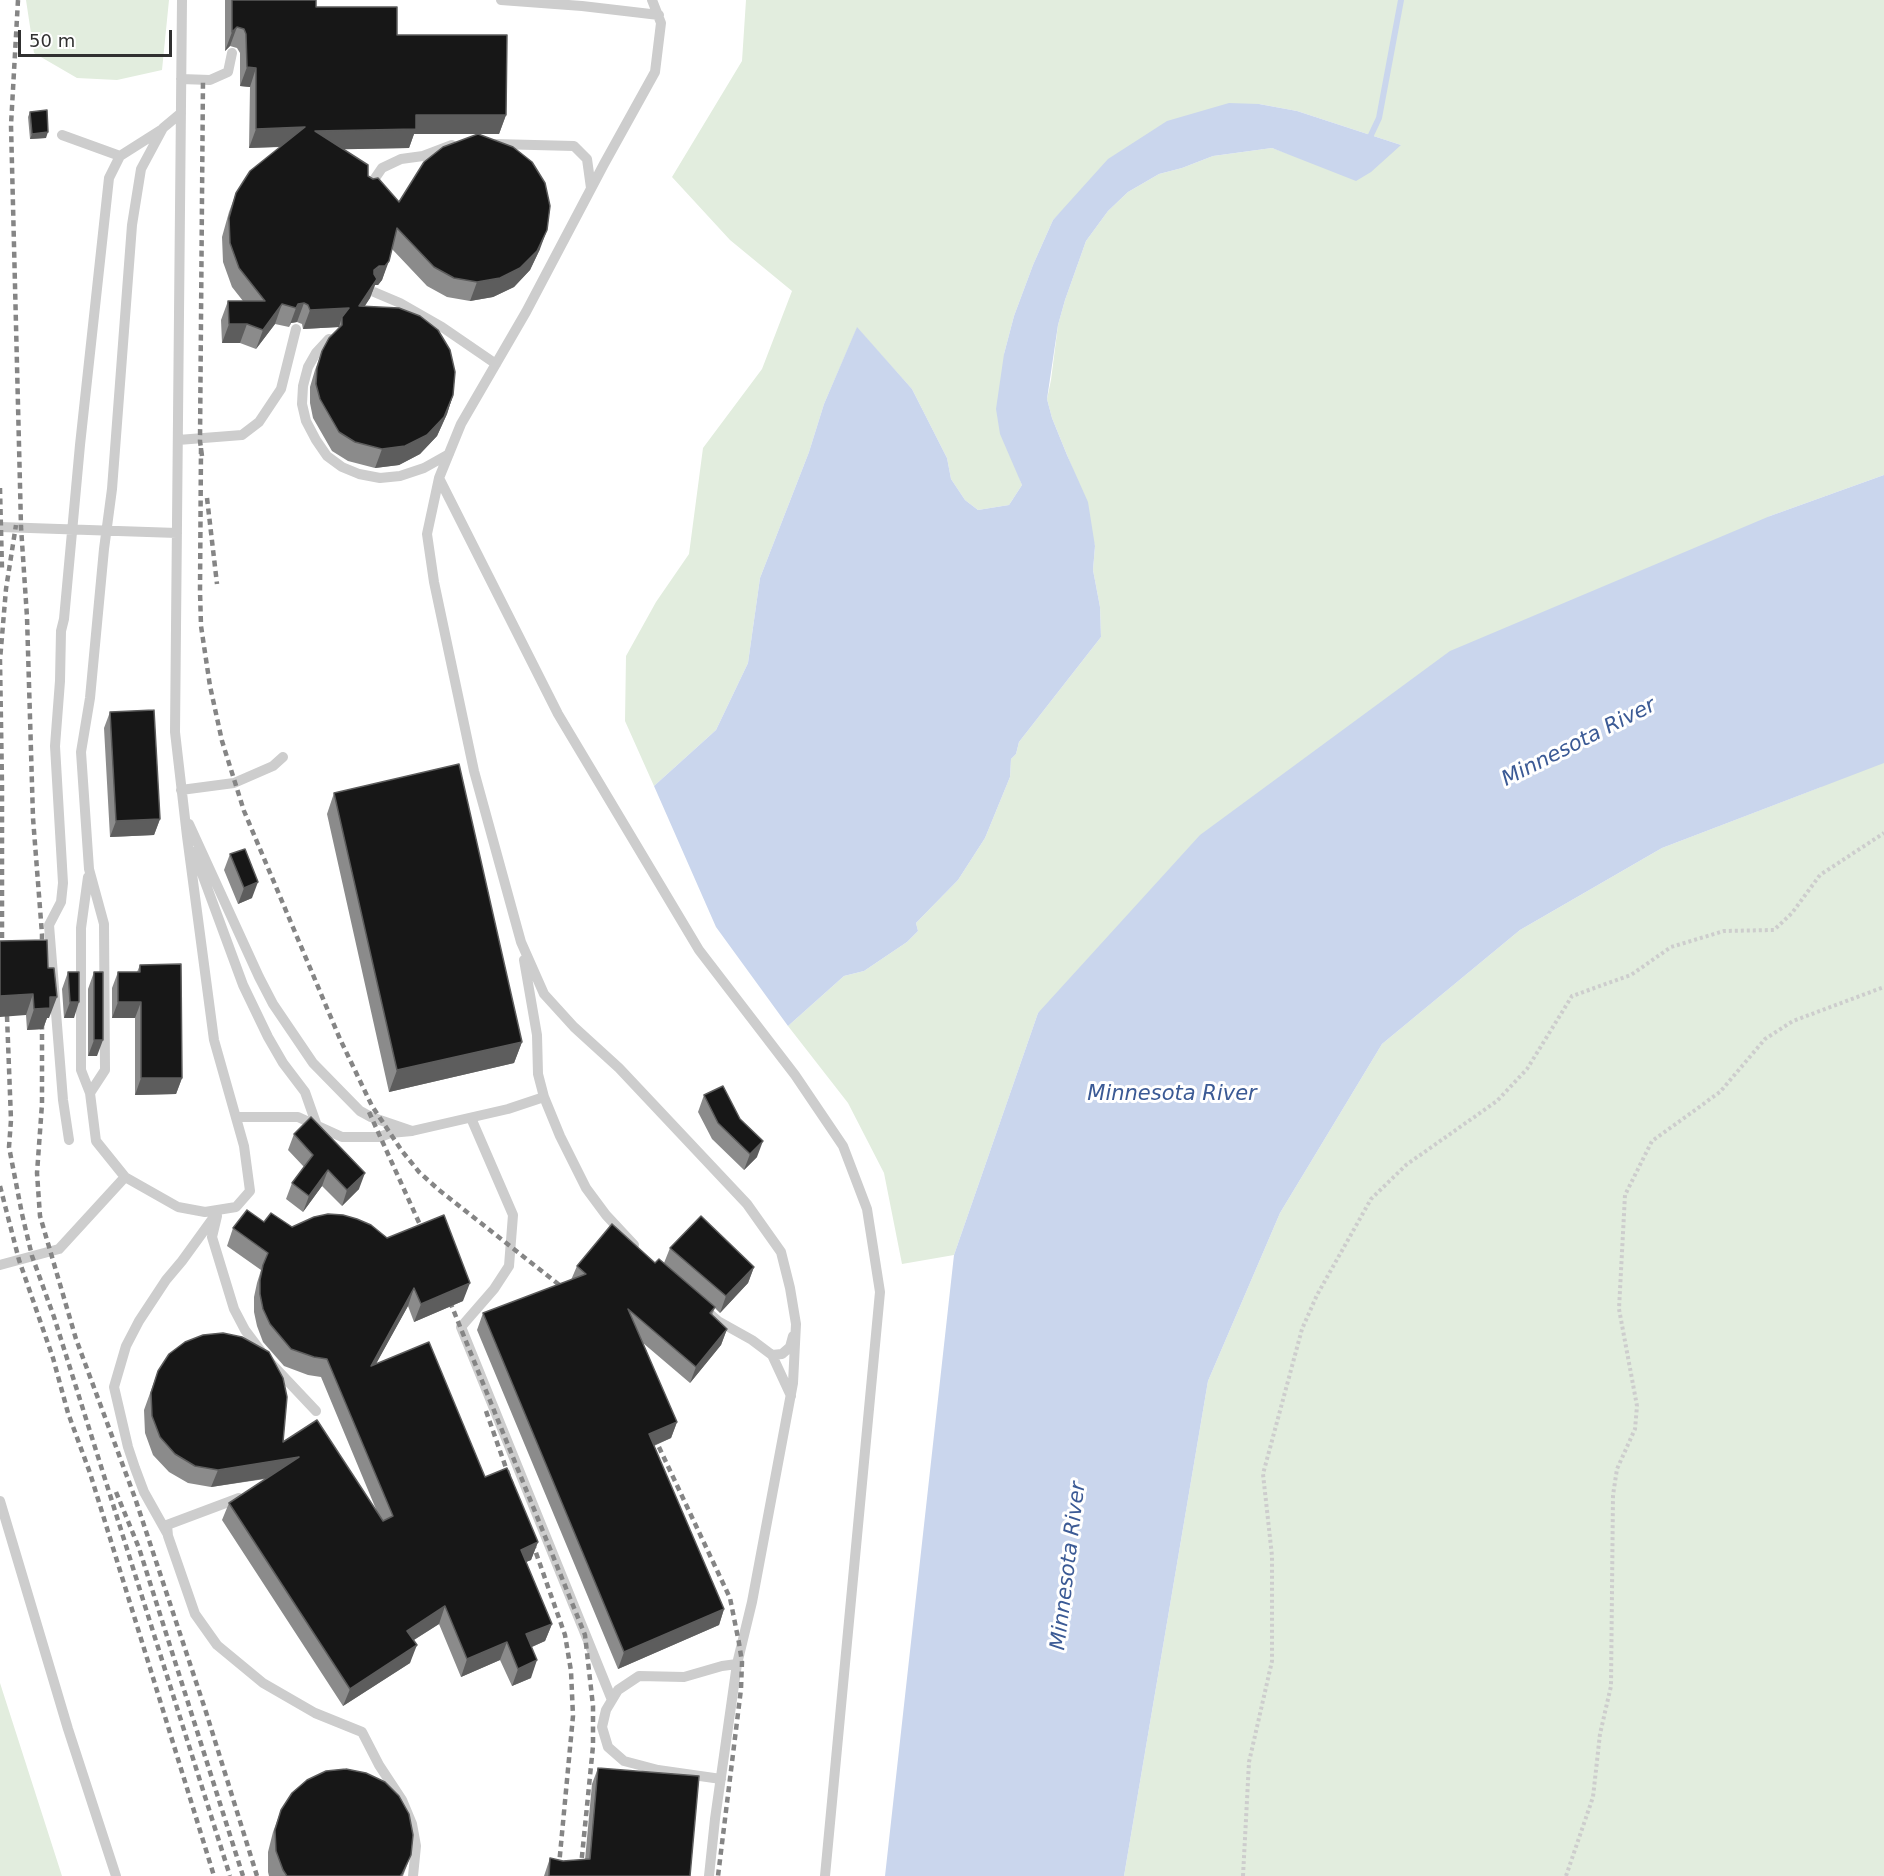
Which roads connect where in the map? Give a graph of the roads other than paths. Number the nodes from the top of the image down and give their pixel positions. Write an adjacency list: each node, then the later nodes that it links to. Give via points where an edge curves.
1 (182, 0): 6 (lane)
2 (501, 0): 4 (lane)
3 (652, 0): 4 (lane)
4 (659, 15): 13 (lane, via 655,72)
5 (232, 53): 6 (lane, via 228,72 210,80)
6 (181, 79): 7 (lane)
7 (181, 113): 8 (lane); 19 (lane)
8 (166, 126): 12 (lane); 24 (lane, via 141,169 132,225)
9 (62, 135): 12 (lane)
10 (467, 144): 14 (lane, via 401,159 382,168)
11 (479, 144): 13 (lane, via 574,146 587,159)
12 (120, 156): 23 (lane, via 109,178)
13 (591, 188): 18 (lane)
14 (366, 191)
15 (374, 292): 18 (lane, via 442,327)
16 (296, 329): 19 (lane, via 281,389 259,422 242,435)
17 (329, 339): 20 (lane, via 308,368 302,404 306,421 327,456 342,467 380,478 424,468)
18 (496, 364): 20 (lane, via 461,424)
19 (178, 440): 25 (lane)
20 (449, 454): 21 (lane)
21 (439, 478): 31 (lane, via 428,534 434,582 474,771); 57 (lane, via 558,714 699,950 795,1075 843,1146 867,1209 880,1292)
22 (0, 527): 23 (lane)
23 (72, 529): 24 (lane); 38 (lane, via 59,646 55,746 63,883 61,902 49,925)
24 (106, 530): 25 (lane); 30 (lane, via 81,752)
25 (177, 533): 27 (lane, via 175,732)
26 (283, 757): 27 (lane, via 273,766 234,783)
27 (182, 790): 28 (lane)
28 (184, 813): 29 (lane); 37 (lane, via 259,977 313,1064 360,1111)
29 (186, 832): 34 (lane, via 214,1040); 36 (lane, via 243,985 283,1063 305,1092)
30 (89, 870): 32 (lane, via 81,928 81,1070); 32 (lane, via 104,924 105,1070)
31 (521, 942): 33 (lane); 44 (lane, via 544,994 573,1028 619,1068 747,1204 781,1252)
32 (90, 1093): 39 (lane, via 96,1142)
33 (544, 1097): 35 (lane); 41 (lane, via 586,1188)
34 (236, 1117): 36 (lane, via 298,1117); 40 (lane, via 250,1191 236,1208)
35 (471, 1118): 37 (lane); 52 (lane, via 513,1215 509,1266 461,1327)
36 (317, 1126): 37 (lane, via 342,1137 380,1137)
37 (412, 1131)
38 (69, 1140)
39 (125, 1177): 40 (lane, via 178,1207 205,1212); 42 (lane, via 59,1249)
40 (219, 1210): 47 (lane, via 212,1237 234,1309 266,1358); 50 (lane, via 140,1321 126,1346 114,1387 135,1468)
41 (643, 1255)
42 (0, 1265)
43 (701, 1306): 45 (lane)
44 (796, 1324): 45 (lane, via 790,1347 782,1354); 46 (lane)
45 (772, 1355): 46 (lane)
46 (791, 1396): 51 (lane)
47 (316, 1411)
48 (240, 1498): 50 (lane, via 167,1525)
49 (0, 1501): 54 (lane)
50 (168, 1536): 55 (lane, via 195,1614 217,1645 263,1683 315,1713 362,1732 412,1824 416,1846)
51 (737, 1664): 52 (lane, via 684,1677 639,1676 618,1690); 53 (lane)
52 (612, 1700): 53 (lane, via 602,1726 608,1747 624,1761)
53 (721, 1779): 56 (lane)
54 (116, 1876)
55 (413, 1876)
56 (709, 1876)
57 (825, 1876)

